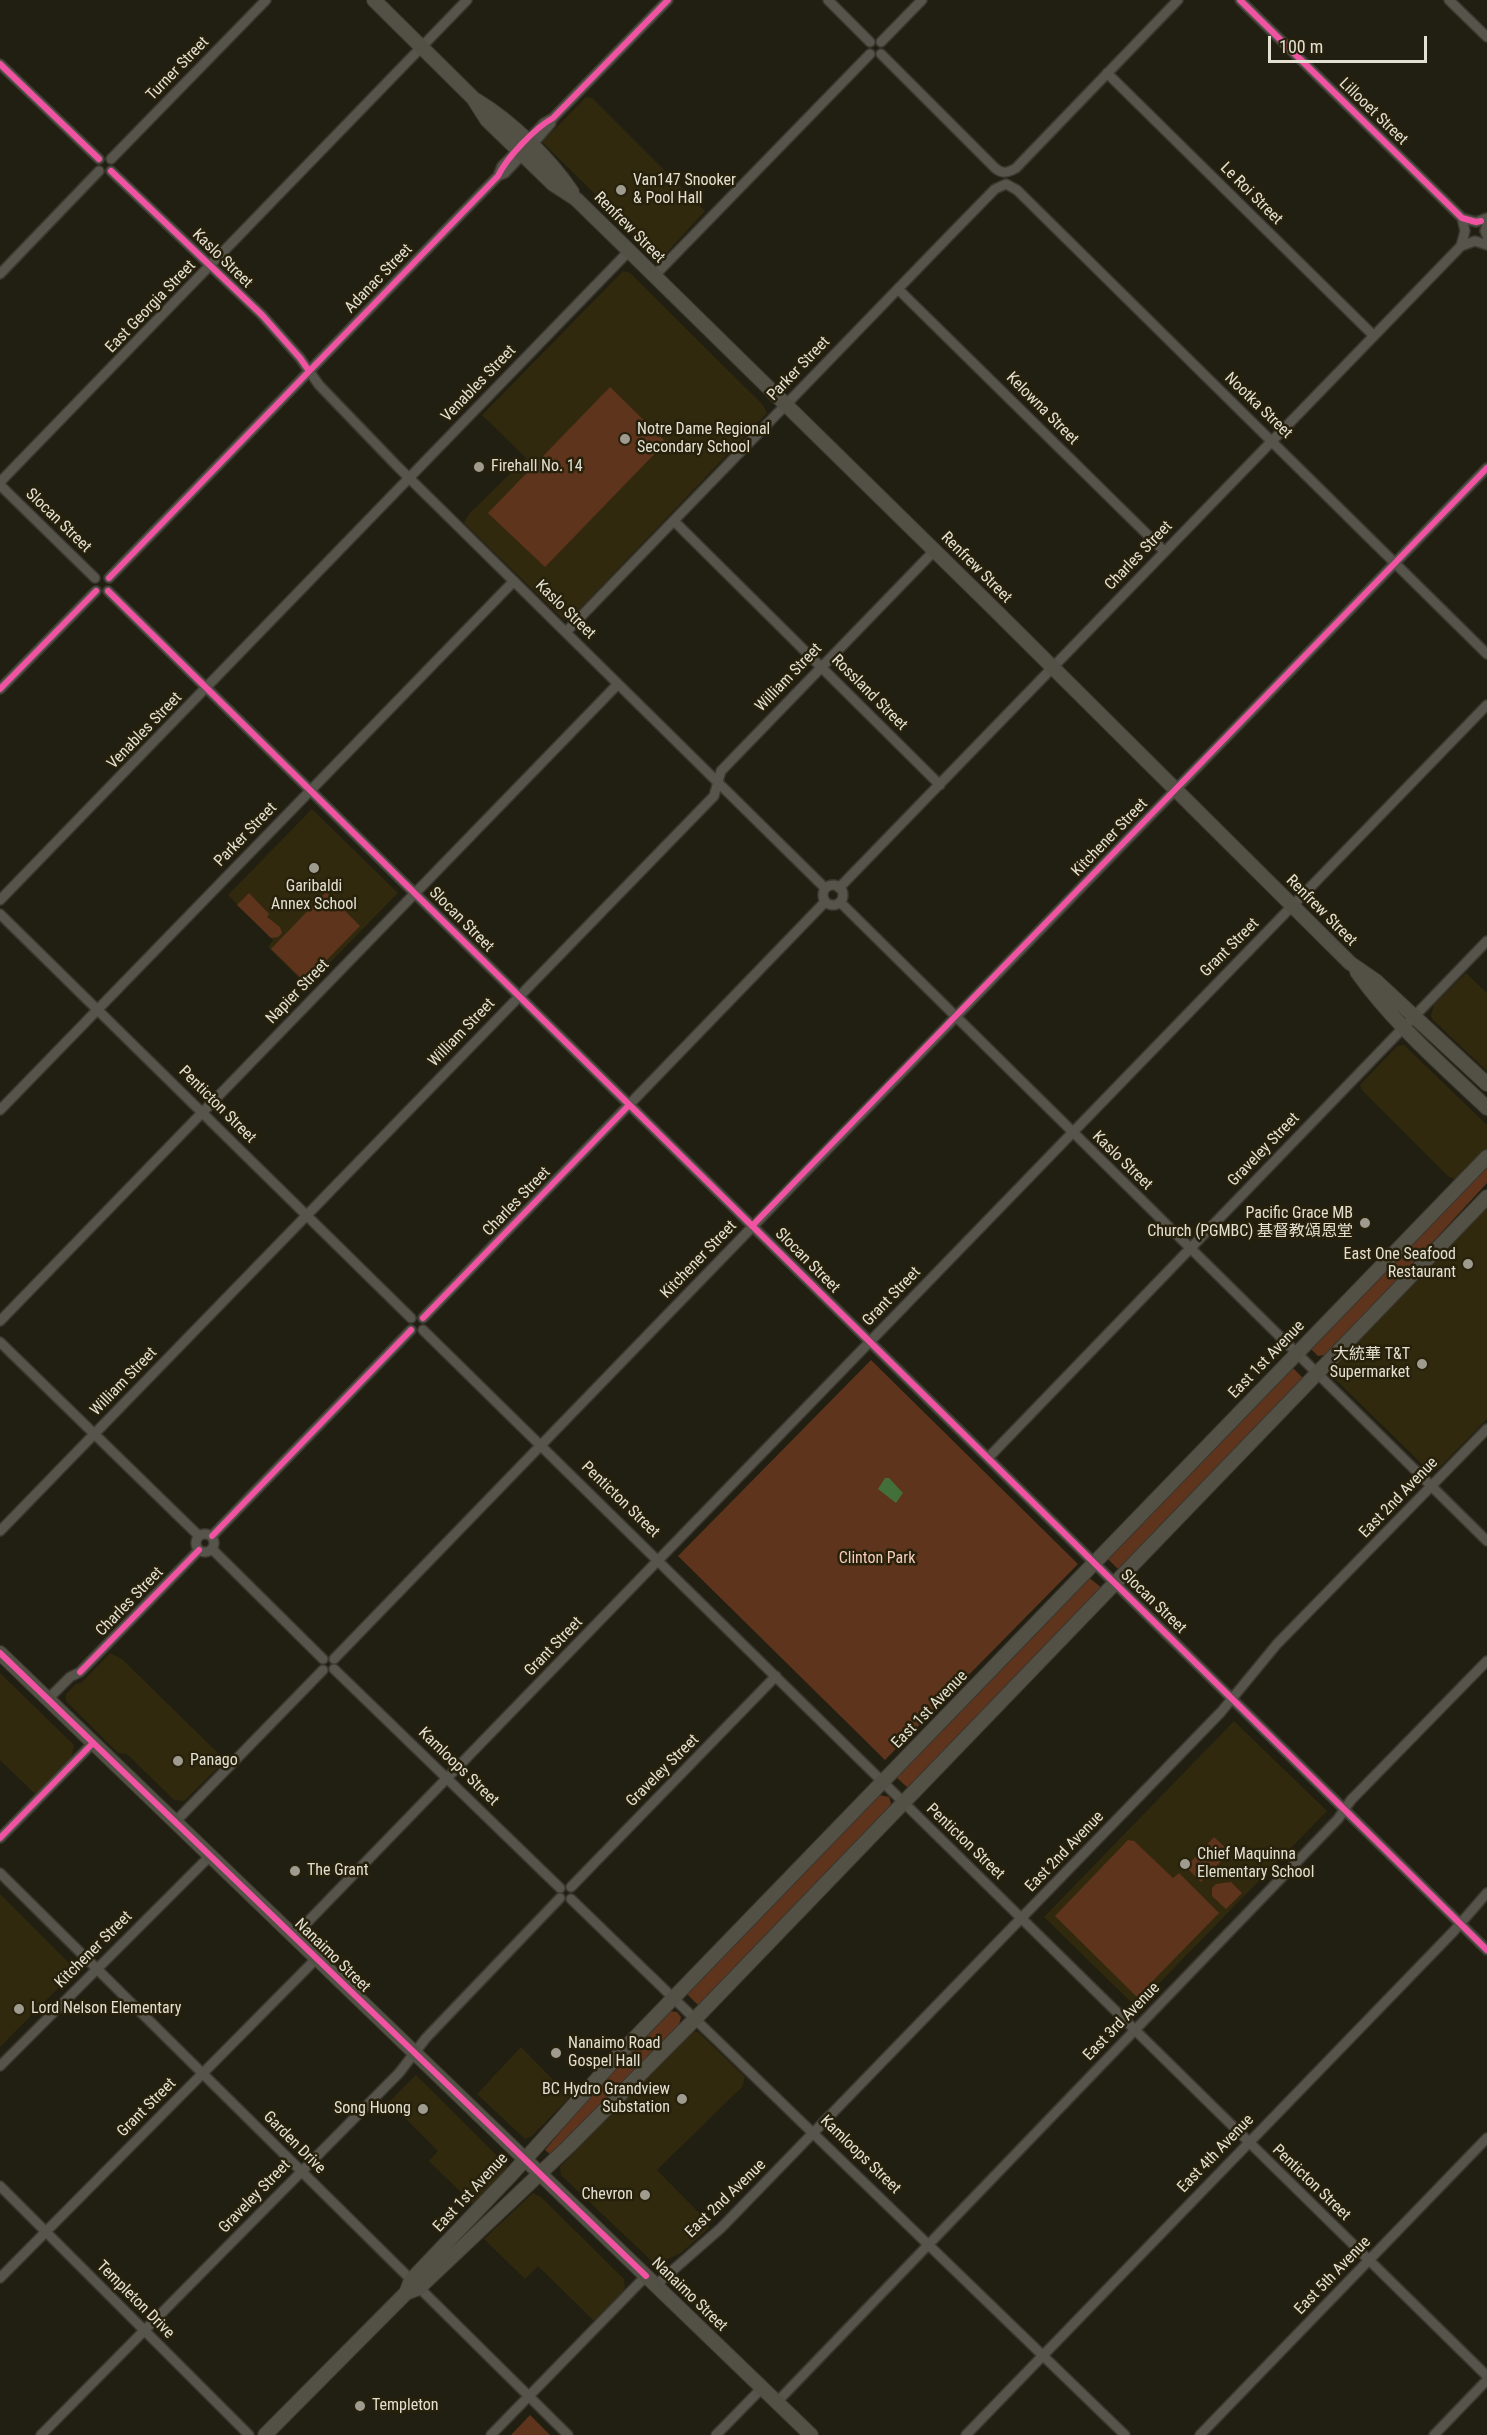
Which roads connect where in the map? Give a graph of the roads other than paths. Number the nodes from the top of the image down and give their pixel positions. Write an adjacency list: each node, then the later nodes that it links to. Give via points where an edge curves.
1 (266, 0): 20 (street, Turner Street)
2 (374, 0): 13 (main road, Renfrew Street)
3 (466, 0): 13 (street, East Georgia Street)
4 (668, 0): 18 (street, Adanac Street)
5 (828, 0): 11 (street)
6 (922, 0): 12 (street)
7 (1178, 0): 17 (street)
8 (1240, 0): 24 (street, Lillooet Street)
9 (1449, 0): 10 (street)
10 (1487, 37)
11 (870, 42): 12 (street); 14 (street)
12 (881, 42): 15 (street)
13 (421, 47): 18 (main road, Renfrew Street, via 473,98 487,120); 29 (street, East Georgia Street)
14 (870, 54): 15 (street); 31 (street)
15 (881, 54): 17 (street, via 995,168 1005,172 1016,168)
16 (0, 64): 19 (street)
17 (1107, 73): 33 (street, Le Roi Street)
18 (525, 148): 28 (main road, Renfrew Street, via 560,174 576,199); 34 (street, Adanac Street, via 502,166 498,176)
19 (99, 159): 20 (street); 21 (street)
20 (111, 159): 22 (street)
21 (99, 171): 22 (street); 30 (street)
22 (111, 171): 29 (street, Kaslo Street)
23 (1006, 184): 32 (street, Parker Street, via 995,189); 36 (street, Nootka Street, via 1017,190)
24 (1462, 218): 25 (street, Lillooet Street, via 1476,222); 27 (street, Charles Street, via 1465,231)
25 (1487, 218)
26 (1487, 245): 27 (street, Charles Street, via 1475,241)
27 (1461, 246): 33 (street, Charles Street)
28 (629, 251): 31 (main road, Renfrew Street); 38 (street, Venables Street)
29 (210, 266): 34 (street, Kaslo Street, via 262,315); 39 (street, East Georgia Street)
30 (0, 274)
31 (654, 276): 35 (main road, Renfrew Street)
32 (898, 289): 35 (street, Parker Street); 42 (street, Kelowna Street)
33 (1374, 336): 36 (street, Charles Street)
34 (309, 371): 38 (street, Kaslo Street); 45 (street, Adanac Street)
35 (785, 405): 40 (street, Parker Street); 41 (main road, Renfrew Street)
36 (1272, 441): 42 (street, Charles Street); 43 (street, Nootka Street)
37 (1487, 468): 43 (street, Kitchener Street)
38 (409, 478): 46 (street, Kaslo Street); 54 (street, Venables Street)
39 (0, 484): 44 (street, Slocan Street)
40 (674, 521): 49 (street, Parker Street); 51 (street, Rossland Street)
41 (935, 550): 51 (street, William Street); 52 (main road, Renfrew Street)
42 (1164, 551): 52 (street, Charles Street)
43 (1395, 563): 50 (street, Nootka Street); 60 (street, Kitchener Street)
44 (95, 578): 45 (street); 47 (street, via 92,585)
45 (109, 578): 48 (street)
46 (514, 581): 49 (street, Kaslo Street); 59 (street, Parker Street)
47 (96, 591): 48 (street); 55 (street)
48 (108, 591): 54 (street, Slocan Street)
49 (566, 632): 53 (street, Kaslo Street)
50 (1487, 654)
51 (820, 666): 57 (street, William Street, via 721,771); 58 (street, Rossland Street)
52 (1053, 668): 58 (street, Charles Street); 60 (main road, Renfrew Street)
53 (618, 684): 57 (street, Kaslo Street); 63 (street, Napier Street)
54 (206, 687): 59 (street, Slocan Street); 64 (street, Venables Street)
55 (0, 689)
56 (1487, 705): 67 (street, Grant Street)
57 (718, 782): 61 (street, Kaslo Street); 71 (street, William Street, via 713,798)
58 (940, 785): 62 (street, Charles Street)
59 (310, 790): 63 (street, Slocan Street); 72 (street, Parker Street)
60 (1175, 790): 67 (main road, Renfrew Street); 74 (street, Kitchener Street)
61 (825, 888): 62 (street); 65 (street)
62 (839, 888): 66 (street, via 843,897)
63 (415, 893): 71 (street, Slocan Street); 80 (street, Napier Street)
64 (0, 900)
65 (825, 902): 66 (street); 77 (street, Charles Street)
66 (840, 902): 74 (street, Kaslo Street)
67 (1292, 906): 70 (main road, Renfrew Street); 81 (street, Grant Street)
68 (0, 914): 72 (street, Penticton Street)
69 (1487, 942): 73 (street, Graveley Street)
70 (1350, 963): 73 (main road, Renfrew Street); 75 (main road, Renfrew Street)
71 (519, 996): 77 (street, Slocan Street); 84 (street, William Street)
72 (98, 1010): 79 (street, Parker Street); 80 (street, Penticton Street)
73 (1415, 1016): 75 (street, Graveley Street); 76 (main road, Renfrew Street)
74 (955, 1017): 81 (street, Kaslo Street); 85 (street, Kitchener Street)
75 (1404, 1028): 78 (main road, Renfrew Street); 86 (street, Graveley Street)
76 (1487, 1084)
77 (629, 1105): 85 (street, Slocan Street); 88 (street, Charles Street)
78 (1487, 1108)
79 (0, 1110)
80 (203, 1112): 84 (street, Penticton Street); 89 (street, Napier Street)
81 (1072, 1133): 86 (street, Kaslo Street); 93 (street, Grant Street)
82 (1487, 1157): 94 (main road, East 1st Avenue)
83 (1487, 1197): 95 (main road, East 1st Avenue)
84 (308, 1215): 87 (street, Penticton Street); 97 (street, William Street)
85 (752, 1226): 93 (street, Slocan Street); 98 (street, Kitchener Street)
86 (1190, 1248): 94 (street, Kaslo Street); 99 (street, Graveley Street)
87 (411, 1318): 88 (street); 90 (street)
88 (423, 1318): 91 (street)
89 (0, 1321)
90 (411, 1330): 91 (street); 103 (street)
91 (423, 1330): 98 (street, Penticton Street)
92 (0, 1342): 97 (street)
93 (870, 1342): 99 (street, Slocan Street); 107 (street, Grant Street)
94 (1297, 1352): 95 (street, Kaslo Street); 108 (main road, East 1st Avenue)
95 (1319, 1374): 100 (street, Kaslo Street); 109 (main road, East 1st Avenue)
96 (1487, 1429): 100 (street, East 2nd Avenue)
97 (94, 1434): 101 (street, William Street); 102 (street)
98 (541, 1445): 107 (street, Penticton Street); 112 (street, Kitchener Street)
99 (988, 1458): 108 (street, Slocan Street)
100 (1431, 1486): 104 (street, Kaslo Street); 117 (street, East 2nd Avenue, via 1277,1644)
101 (0, 1531)
102 (199, 1536): 103 (street); 106 (street)
103 (212, 1536): 105 (street)
104 (1487, 1541)
105 (213, 1549): 106 (street); 111 (street)
106 (199, 1550): 118 (street, Charles Street, via 80,1672)
107 (659, 1560): 116 (street, Penticton Street); 120 (street, Grant Street)
108 (1094, 1563): 109 (street, Slocan Street); 121 (main road, East 1st Avenue)
109 (1115, 1584): 117 (street, Slocan Street); 122 (main road, East 1st Avenue)
110 (0, 1653): 118 (main road, Nanaimo Street)
111 (323, 1659): 112 (street); 115 (street)
112 (334, 1659): 114 (street)
113 (1487, 1661): 123 (street, East 3rd Avenue)
114 (334, 1669): 115 (street); 120 (street, Kamloops Street)
115 (323, 1670): 124 (street)
116 (776, 1676): 121 (street, Penticton Street); 128 (street, Graveley Street)
117 (1232, 1698): 123 (street, Slocan Street); 133 (street, East 2nd Avenue)
118 (48, 1699): 119 (main road, Nanaimo Street)
119 (93, 1743): 124 (main road, Nanaimo Street); 125 (street)
120 (447, 1778): 129 (street, Kamloops Street); 135 (street, Grant Street)
121 (884, 1782): 122 (street, Penticton Street); 139 (main road, East 1st Avenue)
122 (904, 1803): 133 (street, Penticton Street); 140 (main road, East 1st Avenue)
123 (1345, 1810): 134 (street, Slocan Street); 141 (street, East 3rd Avenue)
124 (175, 1822): 126 (main road, Nanaimo Street)
125 (0, 1838)
126 (210, 1856): 135 (main road, Nanaimo Street); 138 (street, Kitchener Street)
127 (0, 1873): 138 (street, Garden Drive)
128 (571, 1887): 129 (street); 132 (street)
129 (560, 1888): 131 (street)
130 (1487, 1893): 134 (street, East 4th Avenue)
131 (560, 1898): 132 (street); 142 (street, Graveley Street)
132 (571, 1899): 139 (street, Kamloops Street)
133 (1022, 1918): 141 (street, Penticton Street); 145 (street, East 2nd Avenue)
134 (1460, 1923): 136 (street, Slocan Street); 147 (street, East 4th Avenue)
135 (293, 1936): 137 (main road, Nanaimo Street)
136 (1487, 1950)
137 (316, 1959): 142 (main road, Nanaimo Street); 144 (street, Grant Street)
138 (96, 1968): 143 (street, Kitchener Street); 144 (street, Garden Drive)
139 (673, 1998): 140 (street, Kamloops Street); 148 (main road, East 1st Avenue)
140 (695, 2019): 145 (street, Kamloops Street); 150 (main road, East 1st Avenue)
141 (1135, 2030): 147 (street, Penticton Street); 153 (street, East 3rd Avenue)
142 (414, 2054): 148 (main road, Nanaimo Street); 149 (street, Graveley Street)
143 (0, 2066)
144 (203, 2073): 149 (street, Garden Drive); 152 (street, Grant Street)
145 (814, 2132): 153 (street, Kamloops Street); 156 (street, East 2nd Avenue, via 721,2228)
146 (1487, 2138): 154 (street, East 5th Avenue)
147 (1248, 2142): 154 (street, Penticton Street); 159 (street, East 4th Avenue)
148 (525, 2159): 150 (main road, Nanaimo Street); 157 (main road, East 1st Avenue)
149 (301, 2171): 157 (street, Garden Drive); 158 (street, Graveley Street)
150 (540, 2173): 156 (main road, Nanaimo Street); 157 (main road, East 1st Avenue)
151 (0, 2186): 152 (street, Templeton Drive)
152 (46, 2232): 155 (street, Grant Street); 158 (street, Templeton Drive)
153 (929, 2244): 159 (street, Kamloops Street); 164 (street, East 3rd Avenue)
154 (1369, 2260): 160 (street, Penticton Street); 174 (street, East 5th Avenue)
155 (0, 2278)
156 (651, 2281): 162 (main road, Nanaimo Street); 163 (street, East 2nd Avenue)
157 (412, 2287): 163 (street, Garden Drive); 167 (main road, East 1st Avenue)
158 (145, 2331): 165 (street, Graveley Street); 166 (street, Templeton Drive)
159 (1043, 2355): 172 (street, East 4th Avenue); 173 (street, Kamloops Street)
160 (1487, 2376)
161 (1487, 2380): 175 (street)
162 (762, 2388): 164 (main road, Nanaimo Street); 170 (street)
163 (529, 2397): 168 (street, East 2nd Avenue); 169 (street, Garden Drive)
164 (777, 2402): 171 (main road, Nanaimo Street)
165 (41, 2435)
166 (249, 2435)
167 (265, 2435)
168 (491, 2435)
169 (568, 2435)
170 (716, 2435)
171 (811, 2435)
172 (966, 2435)
173 (1125, 2435)
174 (1200, 2435)
175 (1434, 2435)

